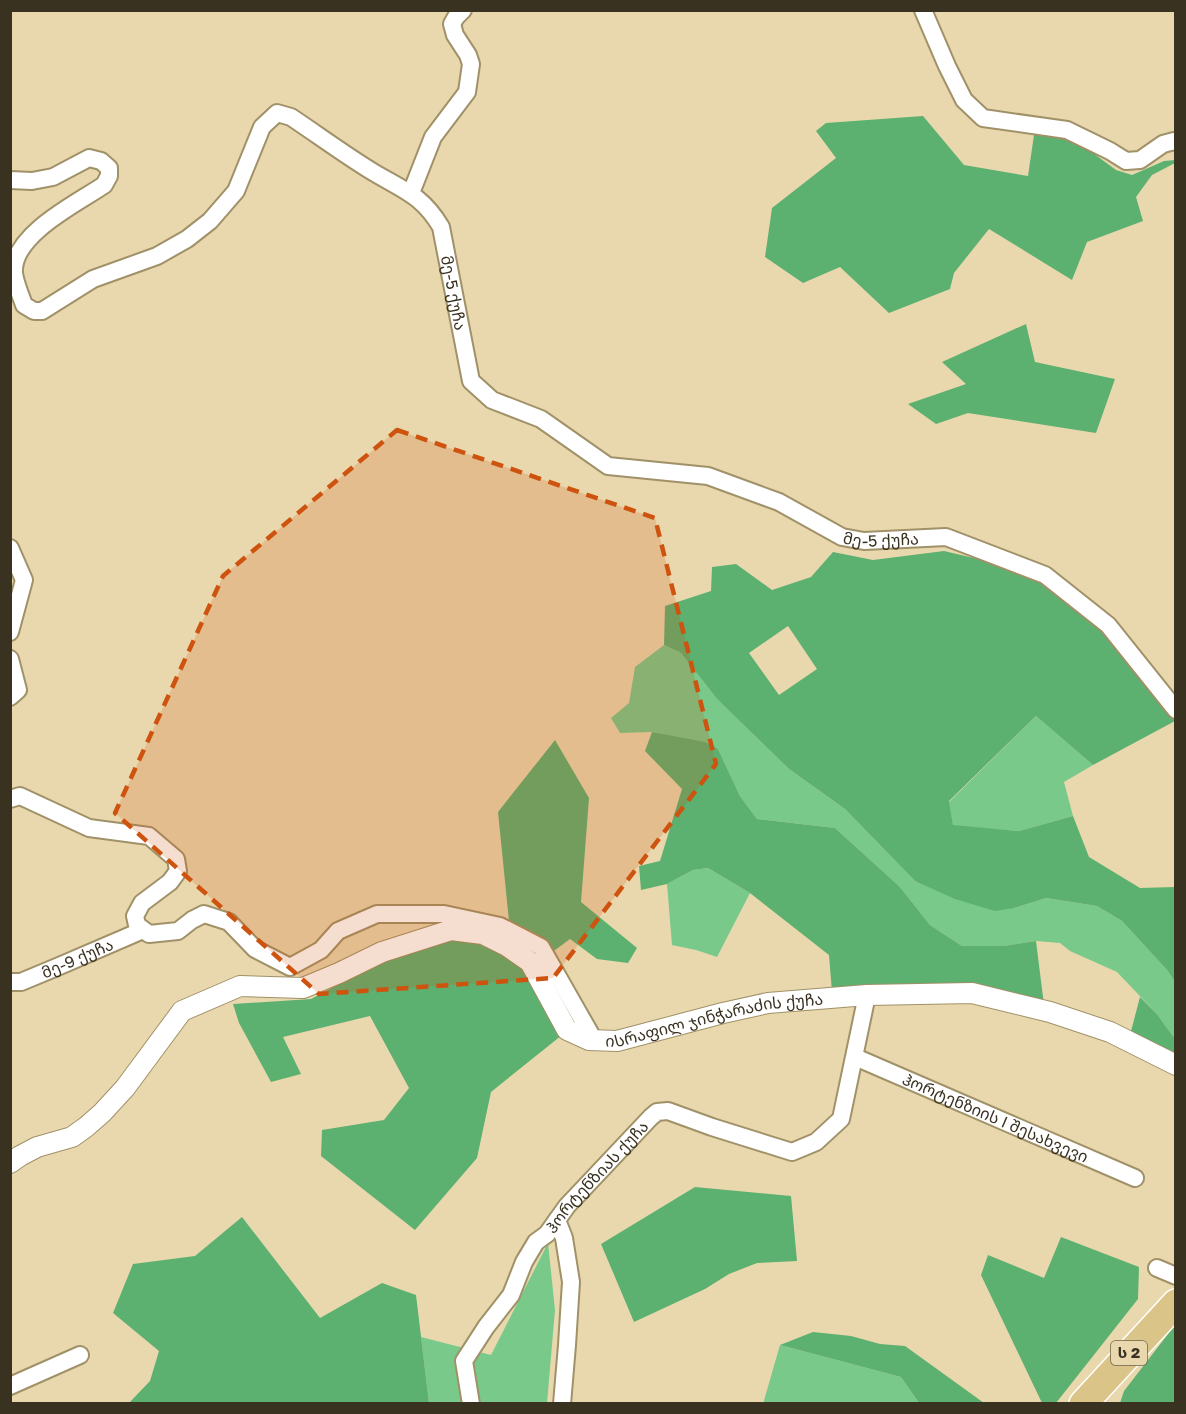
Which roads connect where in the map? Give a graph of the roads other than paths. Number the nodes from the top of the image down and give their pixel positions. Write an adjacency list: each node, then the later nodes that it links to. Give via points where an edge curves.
1 (463, 10): 5 (street, via 452,24 471,64 467,92 433,137)
2 (923, 10): 3 (street, via 964,100 983,118 1067,130 1126,161 1140,160 1163,144)
3 (1176, 142)
4 (10, 180): 6 (street, მე-5 ქუჩა, via 53,177 89,158 110,168 104,185 30,237)
5 (411, 193): 6 (street, მე-5 ქუჩა, via 291,117 277,113 262,127 236,191 210,221 157,256 93,279 42,311 24,305); 11 (street, მე-5 ქუჩა, via 432,212 441,227 471,381 492,400 541,419 608,466 708,476 779,502 842,537 864,541 946,537 1046,575 1108,625)
6 (12, 269)
7 (10, 548): 8 (street, via 24,579)
8 (10, 632)
9 (10, 659): 10 (street, via 18,690)
10 (10, 697)
11 (1176, 710)
12 (10, 799): 13 (street, via 20,796 89,828 148,836 176,859 178,871 142,903 135,916 137,926)
13 (143, 930): 14 (street, მე-9 ქუჩა, via 21,982); 16 (street, via 149,934 178,931 204,914 229,922 255,949 290,967 321,950 338,932 377,914 444,914 500,926 541,947 590,1033)
14 (10, 982)
15 (867, 995): 16 (street, ისრაფილ ჯინჭარაძის ქუჩა, via 768,1003 617,1041); 17 (street, ჰორტენზიას ქუჩა); 18 (street, ისრაფილ ჯინჭარაძის ქუჩა, via 972,993 1110,1032)
16 (589, 1040): 19 (street, ისრაფილ ჯინჭარაძის ქუჩა, via 567,1030 530,963 483,934 451,930 382,952 303,988 240,986 182,1011 102,1113 72,1137 37,1147)
17 (855, 1057): 20 (street, ჰორტენზიის I შესახვევი); 21 (street, ჰორტენზიას ქუჩა, via 841,1119 816,1142 792,1152 668,1111 657,1112)
18 (1176, 1065)
19 (10, 1163)
20 (1135, 1178)
21 (557, 1220): 27 (street, ჰორტენზიას ქუჩა, via 536,1242 512,1295 464,1361); 28 (street, via 571,1282)
22 (1157, 1268): 23 (street)
23 (1176, 1276)
24 (1176, 1303): 29 (highway, ს 2)
25 (80, 1355): 26 (street)
26 (10, 1386)
27 (471, 1404)
28 (562, 1404)
29 (1083, 1404)

